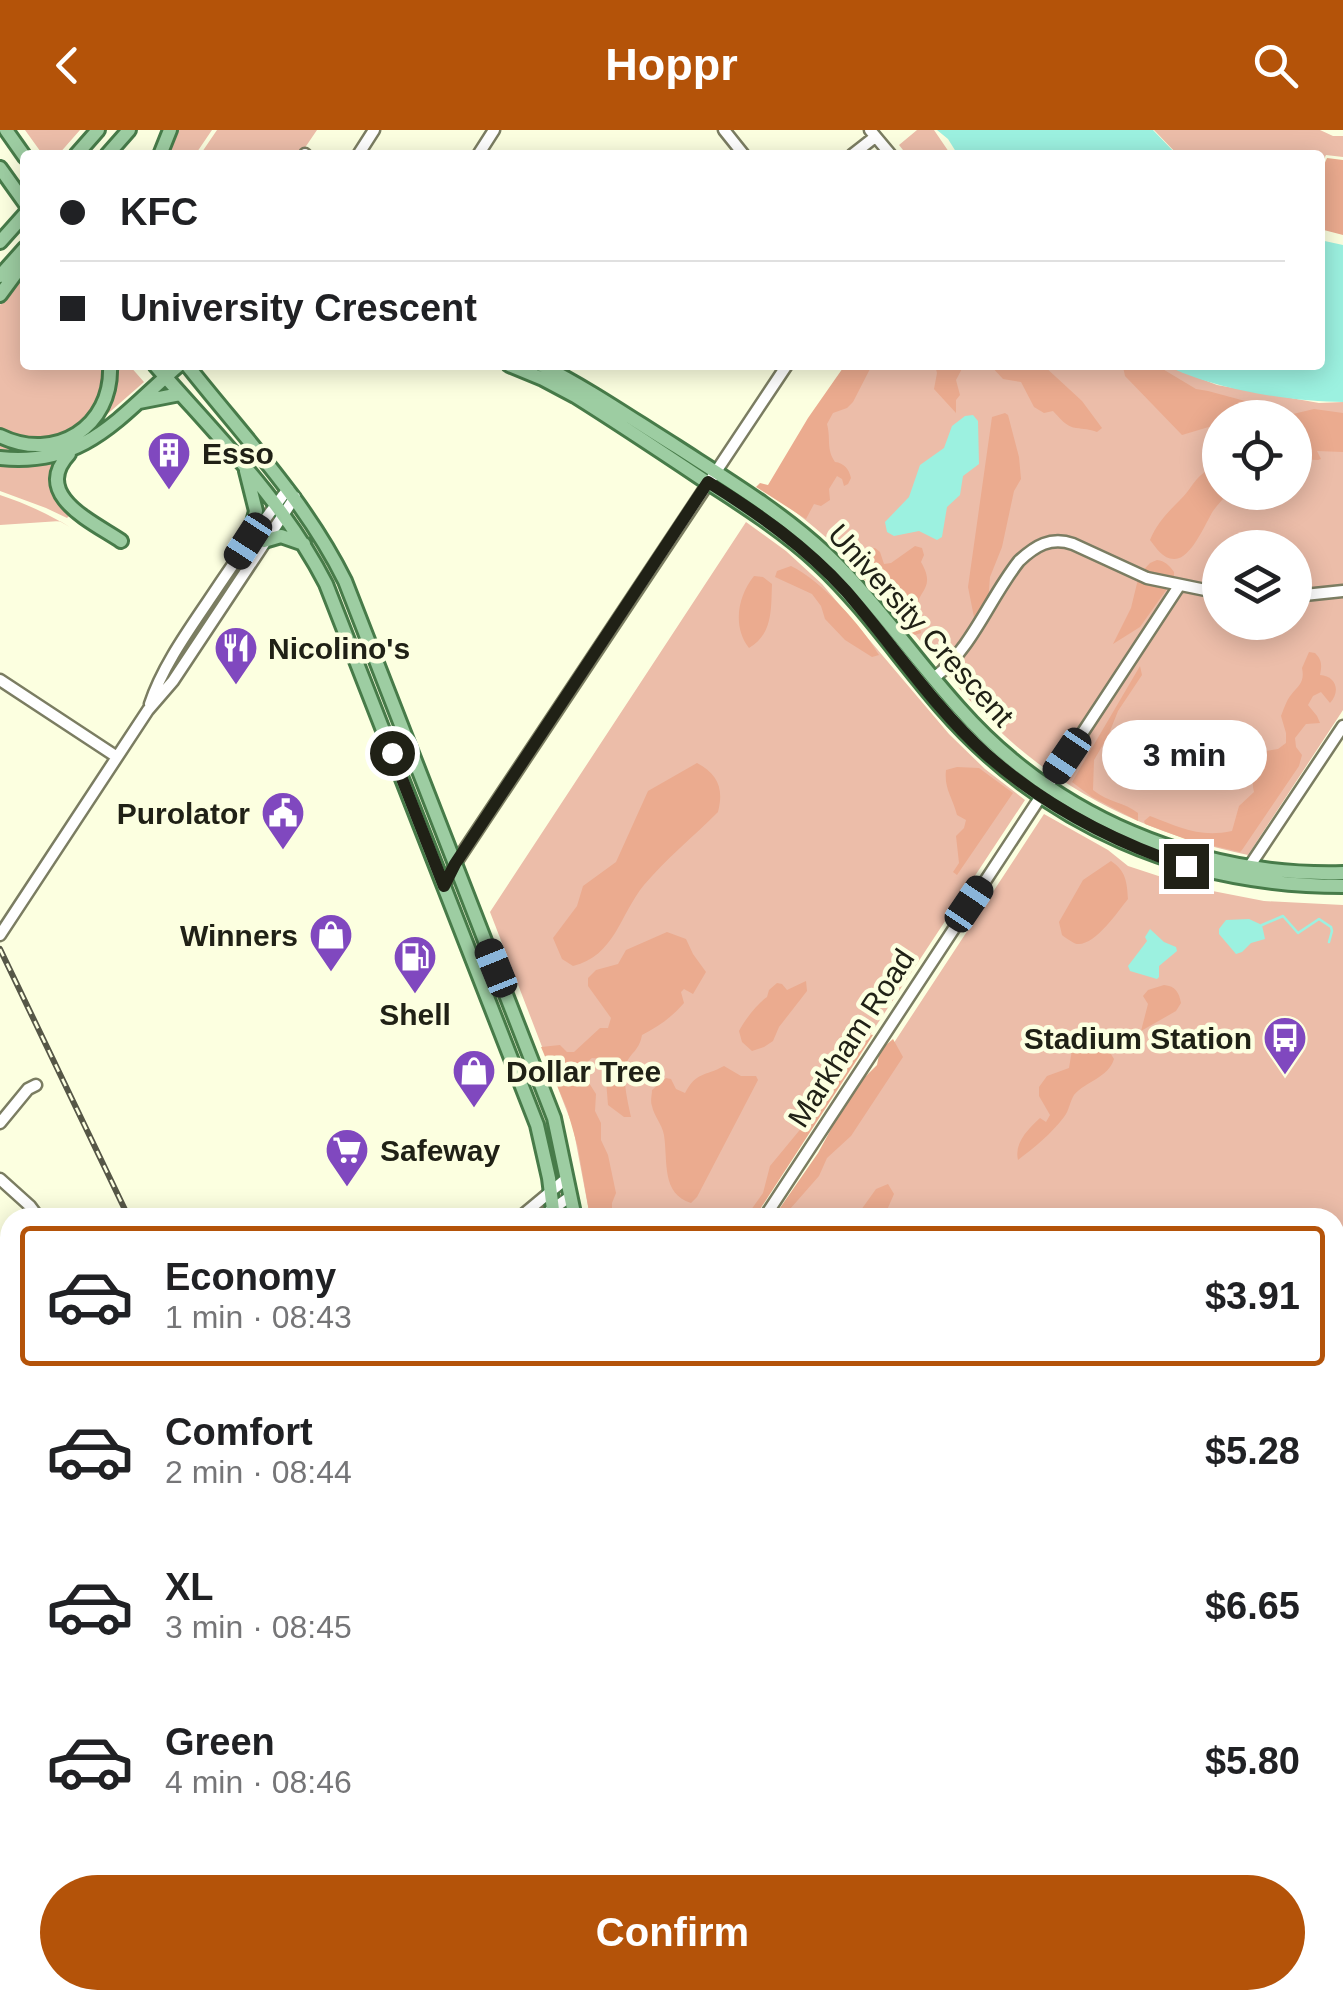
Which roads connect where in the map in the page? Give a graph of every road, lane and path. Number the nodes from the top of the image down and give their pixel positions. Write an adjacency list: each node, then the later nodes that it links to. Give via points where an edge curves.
1 (98, 130): 4 (main road)
2 (129, 130): 5 (main road)
3 (724, 130): 6 (street)
4 (80, 150)
5 (111, 150)
6 (740, 150)
7 (0, 168): 8 (main road)
8 (20, 196)
9 (20, 220): 10 (main road)
10 (0, 242)
11 (20, 254): 13 (main road)
12 (20, 268): 14 (main road)
13 (0, 276)
14 (0, 295)
15 (110, 370): 25 (main road, via 106,398 76,434 37,445)
16 (159, 370): 22 (main road)
17 (173, 370): 22 (main road)
18 (191, 370): 30 (main road)
19 (522, 370): 29 (main road, University Crescent)
20 (551, 370): 29 (main road, University Crescent, via 606,400)
21 (783, 370): 29 (street)
22 (165, 377): 23 (main road); 24 (main road)
23 (180, 394): 24 (main road); 28 (main road)
24 (134, 404): 26 (main road)
25 (0, 436)
26 (74, 449): 27 (main road, via 39,460); 32 (main road, via 59,468 59,490 70,506)
27 (0, 458)
28 (244, 464): 31 (main road); 33 (main road, via 256,511)
29 (712, 477): 40 (main road, University Crescent, via 786,520 832,559); 45 (main road, University Crescent, via 823,568 965,733 1000,766); 46 (street)
30 (292, 493): 31 (street); 46 (main road, via 345,582)
31 (280, 508): 33 (street); 34 (street); 35 (main road)
32 (122, 541)
33 (248, 541): 42 (street, via 180,645)
34 (264, 541): 35 (main road, via 281,536); 42 (street)
35 (304, 544): 49 (main road, via 330,594)
36 (1179, 586): 37 (street); 40 (street, via 1135,574 1066,541 1050,541 1019,561 964,648); 45 (street, Markham Road)
37 (1202, 590)
38 (1343, 591): 39 (street)
39 (1312, 594)
40 (934, 678): 45 (main road, University Crescent)
41 (0, 680): 44 (street)
42 (148, 710): 44 (street)
43 (1343, 726): 47 (street)
44 (117, 758): 51 (street)
45 (1043, 791): 47 (main road, University Crescent, via 1144,838); 50 (main road, University Crescent, via 1100,832 1186,866 1268,883); 63 (street, Markham Road)
46 (455, 864): 49 (street); 55 (main road, via 554,1118)
47 (1249, 868): 48 (main road, University Crescent)
48 (1343, 874)
49 (444, 886): 56 (main road, via 537,1126)
50 (1343, 886)
51 (0, 935)
52 (36, 1085): 53 (street)
53 (0, 1122)
54 (0, 1178): 58 (street)
55 (567, 1178): 56 (street); 57 (main road)
56 (552, 1192): 59 (street); 60 (main road)
57 (571, 1196): 61 (street); 62 (main road)
58 (32, 1208)
59 (532, 1208)
60 (554, 1208)
61 (558, 1208)
62 (573, 1208)
63 (771, 1208)

